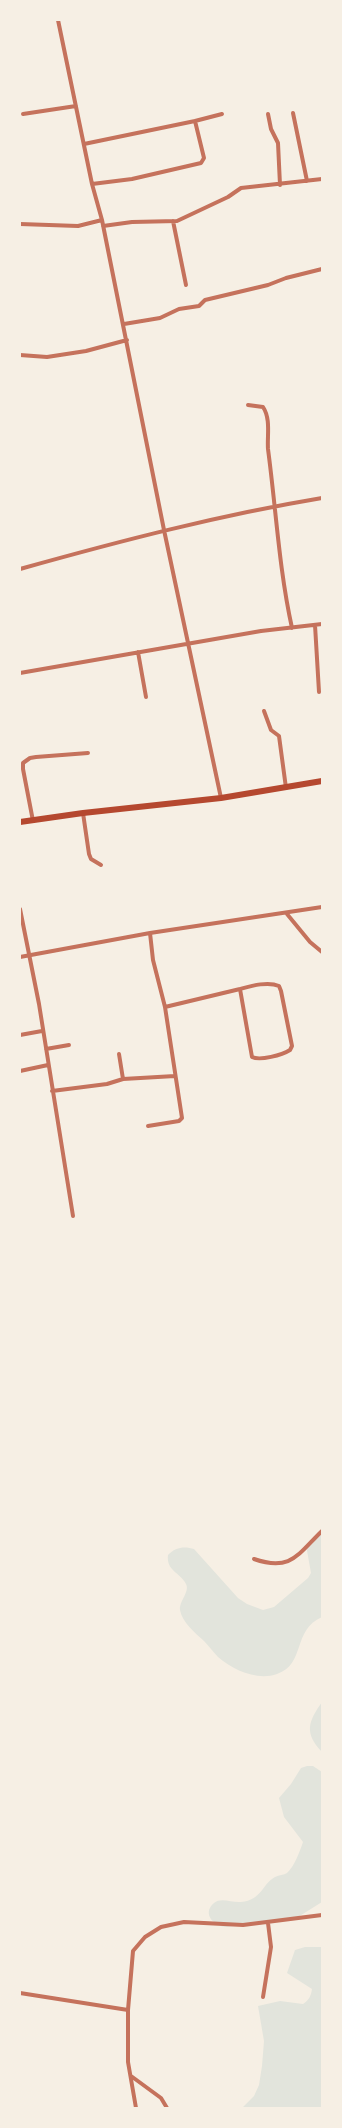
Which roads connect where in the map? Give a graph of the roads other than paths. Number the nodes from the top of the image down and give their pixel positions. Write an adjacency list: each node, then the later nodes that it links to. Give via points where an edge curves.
1 (60, 20): 2 (street)
2 (76, 106): 3 (street); 8 (street)
3 (23, 114)
4 (222, 114): 7 (street)
5 (268, 114): 12 (street, via 271,129 278,142)
6 (293, 114): 10 (street)
7 (195, 121): 8 (street); 11 (street, via 204,158 201,163 132,179)
8 (84, 144): 11 (street)
9 (322, 179): 10 (street)
10 (307, 181): 12 (street)
11 (92, 184): 13 (street)
12 (280, 185): 14 (street, via 241,188 190,216)
13 (102, 220): 15 (street, via 78,226); 16 (street)
14 (173, 221): 16 (street); 18 (street)
15 (20, 224)
16 (103, 226): 19 (street)
17 (322, 269): 19 (street, via 211,298 199,306 179,309 160,318)
18 (186, 285)
19 (124, 324): 20 (street)
20 (127, 340): 21 (street, via 86,351 48,357); 25 (street)
21 (20, 355)
22 (248, 406): 24 (street, via 263,408 266,412)
23 (322, 498): 24 (street)
24 (275, 506): 25 (street); 29 (street, via 283,589)
25 (164, 530): 26 (street); 30 (street)
26 (20, 569)
27 (322, 624): 28 (street)
28 (315, 625): 29 (street); 33 (street)
29 (292, 628): 30 (street)
30 (188, 644): 31 (street); 39 (street)
31 (138, 652): 32 (street); 34 (street)
32 (20, 673)
33 (319, 692)
34 (146, 697)
35 (264, 711): 38 (street, via 271,730 279,736)
36 (88, 753): 41 (street, via 25,760 22,768)
37 (322, 782): 38 (main road)
38 (286, 788): 39 (main road)
39 (221, 798): 40 (main road)
40 (83, 813): 41 (main road); 43 (street, via 89,854 91,859)
41 (33, 821): 42 (main road)
42 (20, 822)
43 (101, 864)
44 (322, 907): 46 (street)
45 (20, 909): 49 (street)
46 (287, 914): 47 (street); 48 (street, via 310,942)
47 (150, 933): 49 (street); 52 (street, via 153,960)
48 (322, 952)
49 (29, 955): 50 (street); 53 (street)
50 (20, 957)
51 (240, 989): 51 (street, via 274,984 279,986 292,1046 290,1050 268,1056 252,1056); 52 (street)
52 (165, 1007): 60 (street)
53 (42, 1031): 54 (street); 56 (street)
54 (20, 1034)
55 (69, 1045): 56 (street)
56 (46, 1049): 58 (street)
57 (119, 1054): 61 (street)
58 (48, 1065): 59 (street); 62 (street)
59 (20, 1071)
60 (175, 1076): 61 (street); 63 (street, via 181,1120)
61 (123, 1079): 62 (street, via 107,1084)
62 (52, 1091): 64 (street)
63 (148, 1126)
64 (73, 1216)
65 (322, 1531): 66 (street, via 285,1564)
66 (254, 1559)
67 (322, 1915): 68 (street)
68 (268, 1923): 70 (street, via 271,1947); 71 (street, via 230,1925 184,1922 172,1923 154,1931 133,1951)
69 (20, 1993): 71 (street)
70 (263, 1997)
71 (128, 2010): 72 (street, via 127,2046)
72 (131, 2076): 73 (street); 74 (street, via 161,2098)
73 (136, 2108)
74 (167, 2108)

